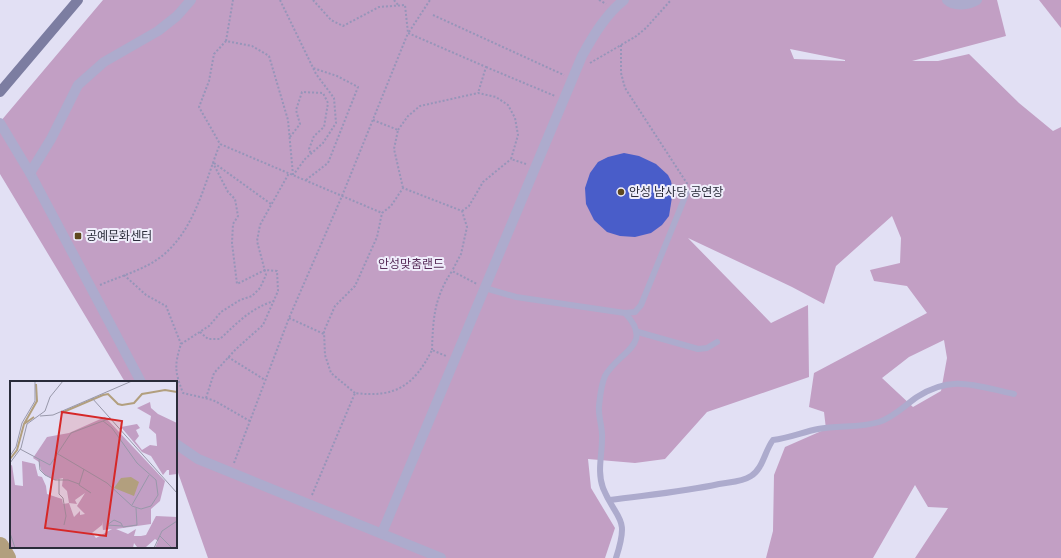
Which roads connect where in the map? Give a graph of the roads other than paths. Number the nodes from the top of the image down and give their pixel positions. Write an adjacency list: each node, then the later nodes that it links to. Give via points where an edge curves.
1 (78, 0): 6 (street)
2 (191, 0): 8 (street, via 177,16 158,31 104,62 78,84 51,139)
3 (624, 0): 10 (street, via 613,8 589,43)
4 (947, 0): 5 (street, via 951,4 964,5)
5 (977, 0)
6 (0, 92)
7 (0, 123): 8 (street)
8 (30, 173): 14 (street)
9 (687, 192): 11 (lane, via 641,305 635,312)
10 (485, 288): 11 (lane, via 516,297); 18 (street)
11 (625, 314): 12 (lane, via 634,322)
12 (638, 332): 13 (lane, via 698,349 707,348); 17 (lane, via 636,343 605,377 600,394 599,411 603,438 600,466 603,487)
13 (717, 342)
14 (140, 381)
15 (1014, 394): 17 (lane, via 966,383 949,383 916,398 890,418 878,423 818,429 773,440 758,469 743,480)
16 (177, 445): 18 (street, via 198,459)
17 (610, 500): 20 (lane, via 623,528)
18 (382, 533): 19 (street)
19 (441, 558)
20 (616, 558)

